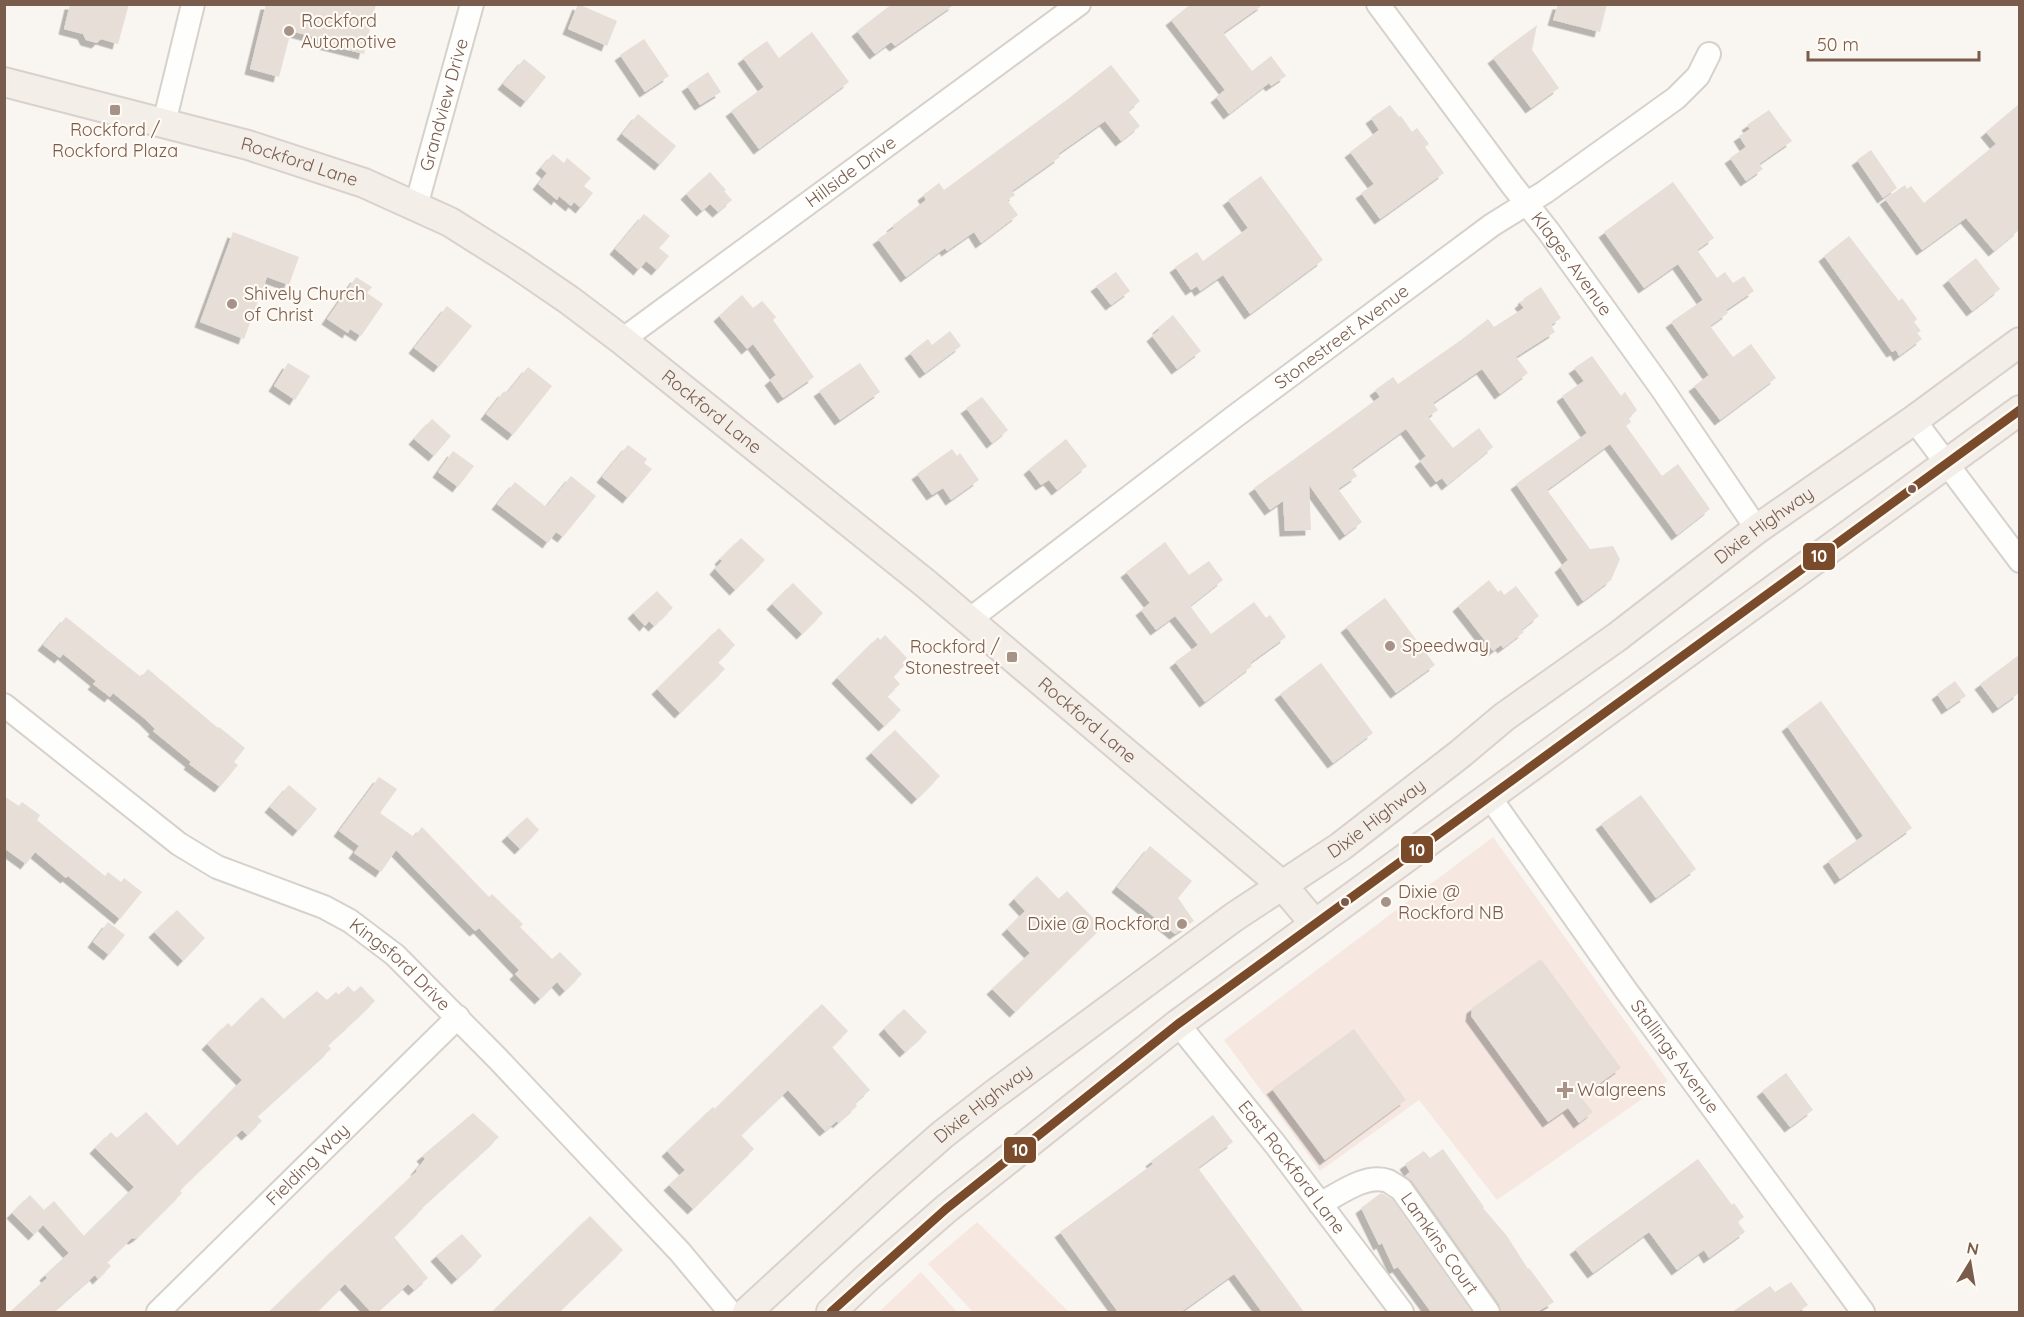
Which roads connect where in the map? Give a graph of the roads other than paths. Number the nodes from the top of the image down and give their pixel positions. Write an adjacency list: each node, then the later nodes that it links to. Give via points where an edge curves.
1 (193, 4): 7 (street)
2 (472, 4): 9 (street, Grandview Drive)
3 (1079, 4): 10 (street, Hillside Drive)
4 (1378, 4): 8 (street, Klages Avenue)
5 (1708, 54): 8 (street, Stonestreet Avenue, via 1698,76 1676,98)
6 (4, 82): 7 (main road, Rockford Lane)
7 (164, 123): 9 (main road, Rockford Lane, via 248,145 364,183)
8 (1527, 203): 15 (street, Klages Avenue, via 1662,389); 17 (street, Stonestreet Avenue, via 1252,404)
9 (416, 206): 10 (main road, Rockford Lane, via 450,222 515,263)
10 (621, 340): 17 (main road, Rockford Lane)
11 (2019, 342): 13 (main road, Dixie Highway)
12 (2019, 410): 14 (main road)
13 (1914, 420): 14 (street); 15 (main road, Dixie Highway)
14 (1948, 463): 16 (street); 19 (main road)
15 (1757, 529): 20 (main road, Dixie Highway, via 1617,637 1504,717 1365,828)
16 (2019, 561)
17 (969, 620): 20 (main road, Rockford Lane)
18 (4, 705): 22 (street, Kingsford Drive, via 179,844 217,867 324,907 366,932)
19 (1489, 796): 21 (main road); 31 (street, Stallings Avenue, via 1625,989)
20 (1283, 886): 21 (main road, Rockford Lane); 27 (main road, Dixie Highway, via 1234,917 963,1118)
21 (1315, 924): 23 (main road)
22 (458, 1017): 25 (street, Fielding Way); 26 (street, Kingsford Drive, via 680,1252)
23 (1178, 1024): 24 (street, East Rockford Lane); 28 (main road, via 946,1209)
24 (1320, 1204): 29 (street, East Rockford Lane); 30 (street, Lamkins Court, via 1363,1182 1389,1181 1401,1189)
25 (158, 1312)
26 (730, 1312)
27 (747, 1312)
28 (831, 1312)
29 (1402, 1312)
30 (1488, 1312)
31 (1863, 1312)

